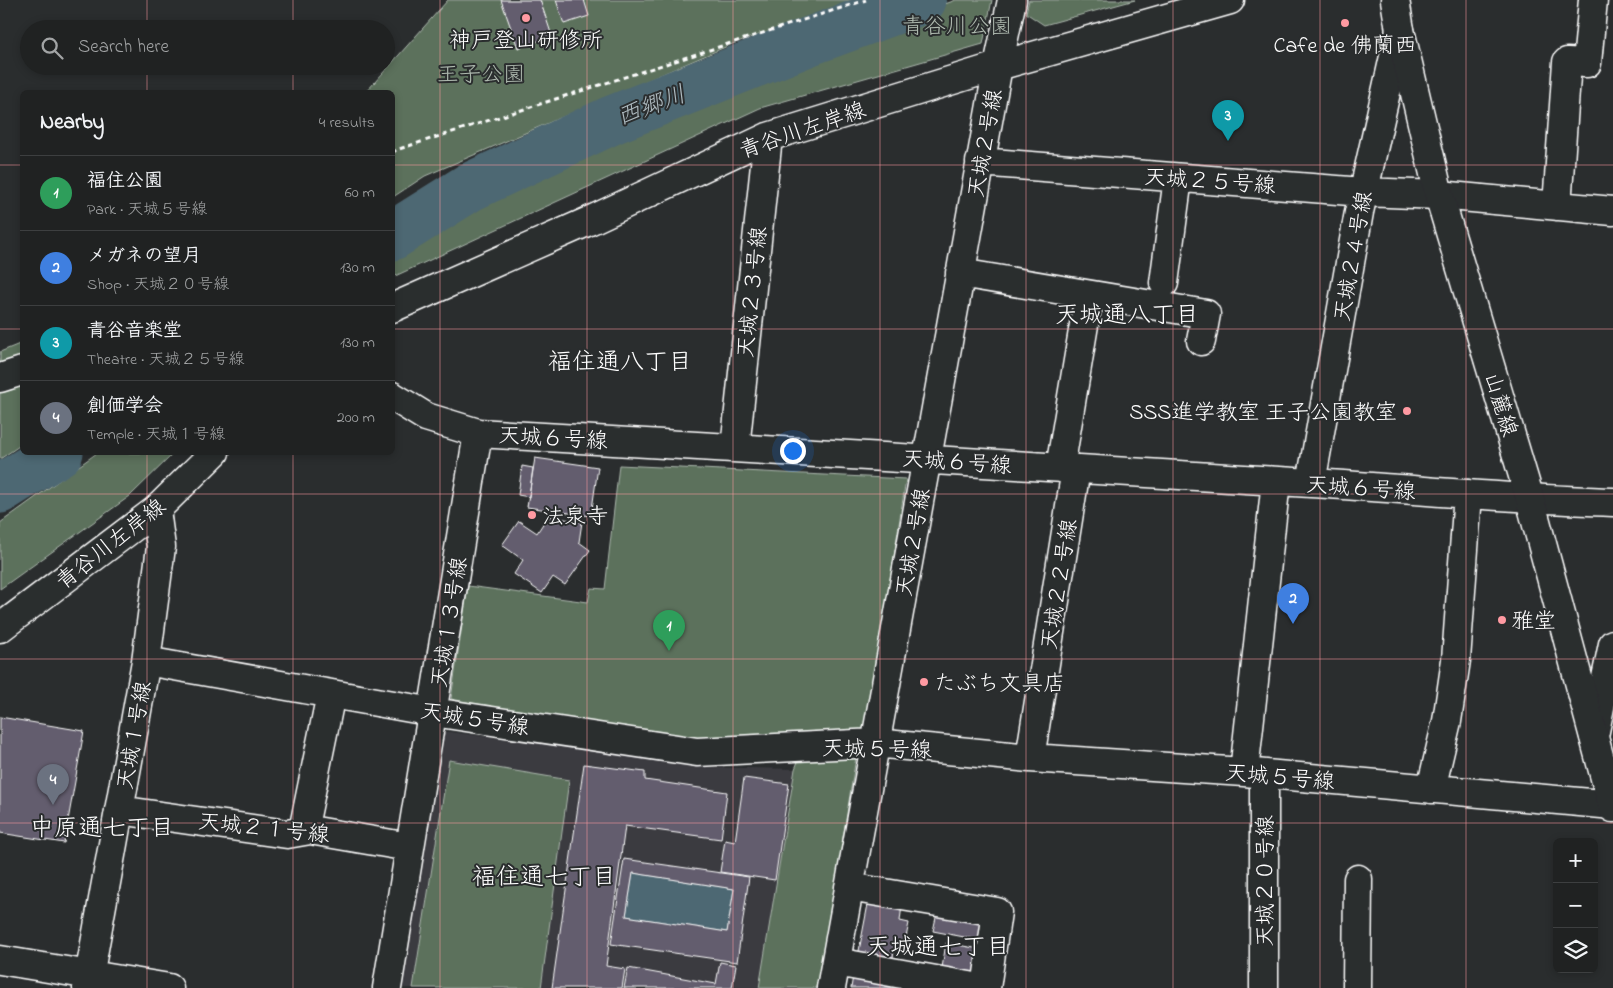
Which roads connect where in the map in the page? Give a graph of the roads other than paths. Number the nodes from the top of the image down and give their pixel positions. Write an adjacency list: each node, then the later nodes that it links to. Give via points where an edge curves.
1 (1012, 0): 6 (street, 天城２号線)
2 (1230, 0): 6 (street, 青谷川左岸線)
3 (1395, 0): 5 (street, 山麓線)
4 (1593, 0): 12 (street, via 1587,63 1567,62)
5 (1400, 30): 10 (street, 天城２４号線); 11 (street, 山麓線)
6 (998, 66): 7 (street, 青谷川左岸線); 8 (street, 天城２号線)
7 (768, 137): 17 (street, 青谷川左岸線); 23 (street, 天城２３号線)
8 (980, 162): 9 (street, 天城２５号線); 14 (street, 天城２号線)
9 (1178, 178): 10 (street, 天城２５号線); 16 (street)
10 (1363, 192): 11 (street, 天城２５号線); 28 (street, 天城２４号線)
11 (1439, 195): 12 (street, 天城２５号線); 30 (street, 山麓線)
12 (1557, 206): 13 (street, 天城２５号線)
13 (1613, 211)
14 (960, 273): 15 (street); 25 (street, 天城２号線)
15 (1089, 295): 16 (street); 26 (street, 天城２２号線)
16 (1163, 295): 18 (street, via 1206,314)
17 (395, 307)
18 (1201, 341)
19 (20, 372): 20 (street)
20 (0, 378)
21 (395, 398): 22 (street, 天城６号線, via 426,417)
22 (478, 433): 23 (street, 天城６号線); 37 (street, 天城１３号線)
23 (735, 448): 25 (street, 天城６号線)
24 (211, 455): 32 (street, 青谷川左岸線)
25 (928, 459): 26 (street, 天城６号線); 39 (street, 天城２号線)
26 (1068, 468): 27 (street, 天城６号線); 40 (street, 天城２２号線)
27 (1276, 481): 28 (street, 天城６号線); 41 (street, 天城２０号線)
28 (1311, 483): 29 (street, 天城６号線)
29 (1468, 494): 30 (street, 天城６号線); 42 (street, via 1456,660 1447,721)
30 (1530, 499): 31 (street, 天城６号線); 38 (street, 山麓線)
31 (1613, 502)
32 (156, 510): 33 (street, 青谷川左岸線); 35 (street, 天城１号線, via 160,546)
33 (0, 628)
34 (1613, 644): 38 (street)
35 (146, 661): 36 (street, 天城５号線); 44 (street, 天城１号線)
36 (331, 694): 37 (street, 天城５号線); 45 (street)
37 (433, 712): 39 (street, 天城５号線, via 697,752); 46 (street, 天城１３号線)
38 (1594, 736): 43 (street, 山麓線)
39 (876, 743): 40 (street, 天城５号線); 48 (street, 天城２号線)
40 (1030, 758): 41 (street, 天城５号線)
41 (1254, 773): 42 (street, 天城５号線); 57 (street, 天城２０号線)
42 (1431, 789): 43 (street, 天城５号線)
43 (1613, 806)
44 (119, 810): 45 (street, 天城２１号線, via 287,834); 51 (street, 天城１号線)
45 (304, 831): 46 (street, 天城２１号線)
46 (409, 847): 53 (street, 天城１３号線)
47 (1358, 879): 58 (street)
48 (849, 887): 50 (street, 天城２号線); 56 (street, via 997,912)
49 (0, 960): 51 (street)
50 (836, 962): 54 (street, 天城２号線); 55 (street)
51 (88, 981): 52 (street)
52 (169, 988)
53 (387, 988)
54 (831, 988)
55 (980, 988)
56 (986, 988)
57 (1264, 988)
58 (1358, 988)

